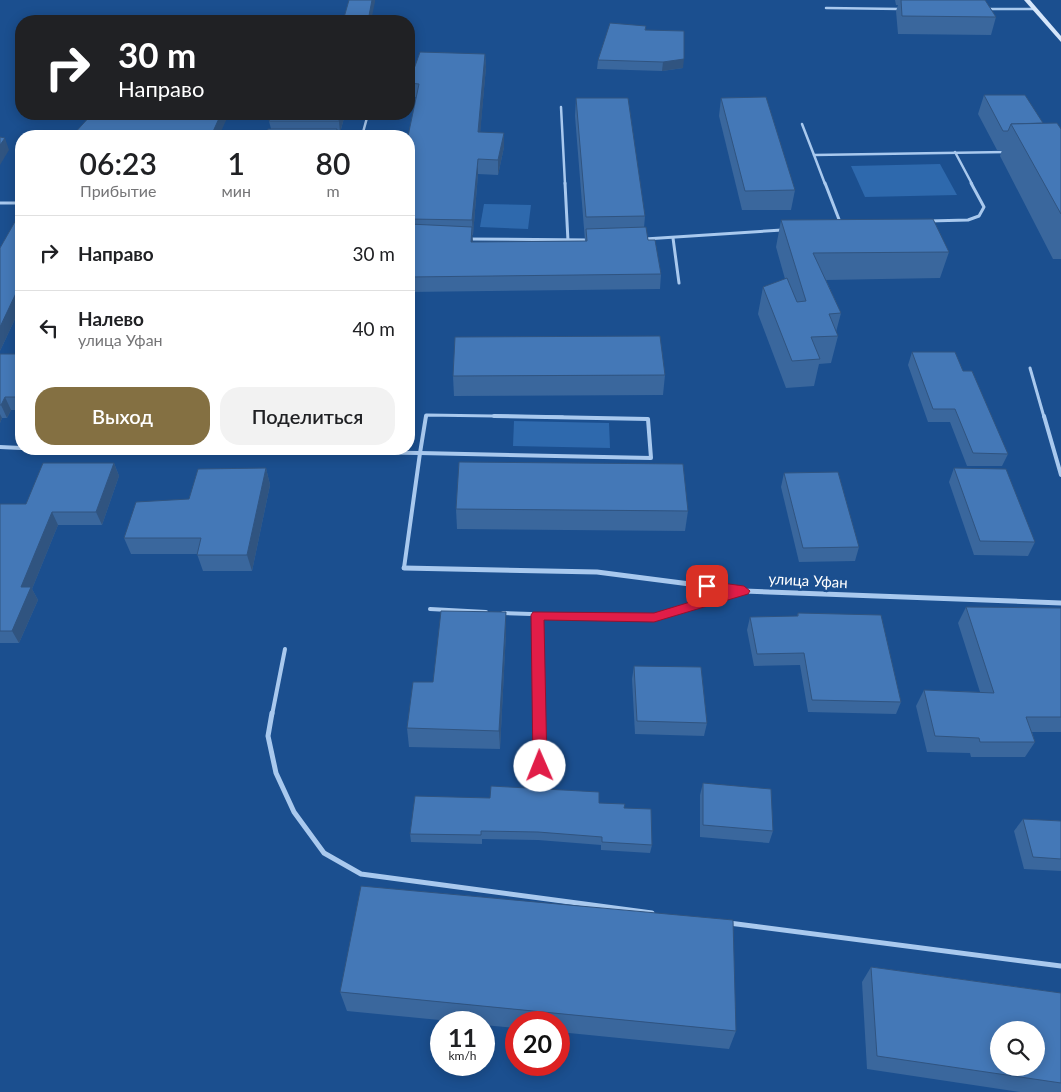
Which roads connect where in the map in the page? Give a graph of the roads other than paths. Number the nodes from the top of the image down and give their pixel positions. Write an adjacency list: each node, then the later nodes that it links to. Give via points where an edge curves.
1 (1027, 0): 5 (main road)
2 (826, 8): 3 (lane)
3 (904, 9)
4 (982, 9): 5 (lane)
5 (1035, 9): 6 (main road)
6 (1061, 40)
7 (560, 107): 21 (lane)
8 (802, 124): 11 (lane)
9 (955, 152): 10 (lane); 11 (lane); 14 (lane, via 984,207 979,216 968,220)
10 (1013, 152)
11 (814, 154): 15 (lane, via 841,224)
12 (0, 203): 13 (lane)
13 (15, 203)
14 (919, 221)
15 (831, 225)
16 (783, 230): 18 (lane)
17 (644, 238): 18 (lane)
18 (672, 238): 22 (lane)
19 (459, 239): 21 (lane)
20 (597, 240): 21 (lane)
21 (568, 241)
22 (679, 283)
23 (1030, 368): 28 (lane)
24 (0, 447): 25 (lane)
25 (15, 448)
26 (415, 453): 27 (lane)
27 (420, 453): 27 (lane, via 430,453 651,458 648,419 426,415); 29 (lane)
28 (1061, 475)
29 (404, 568): 30 (street, улица Уфан, via 597,572)
30 (744, 591): 31 (street, улица Уфан); 35 (lane, via 654,618)
31 (1061, 603)
32 (430, 609): 33 (lane)
33 (488, 612)
34 (498, 613): 35 (lane)
35 (538, 615): 37 (lane)
36 (285, 649): 38 (lane, via 268,736 276,773 294,812 324,853 361,874)
37 (540, 766)
38 (657, 913)
39 (726, 922): 40 (lane)
40 (1061, 966)

